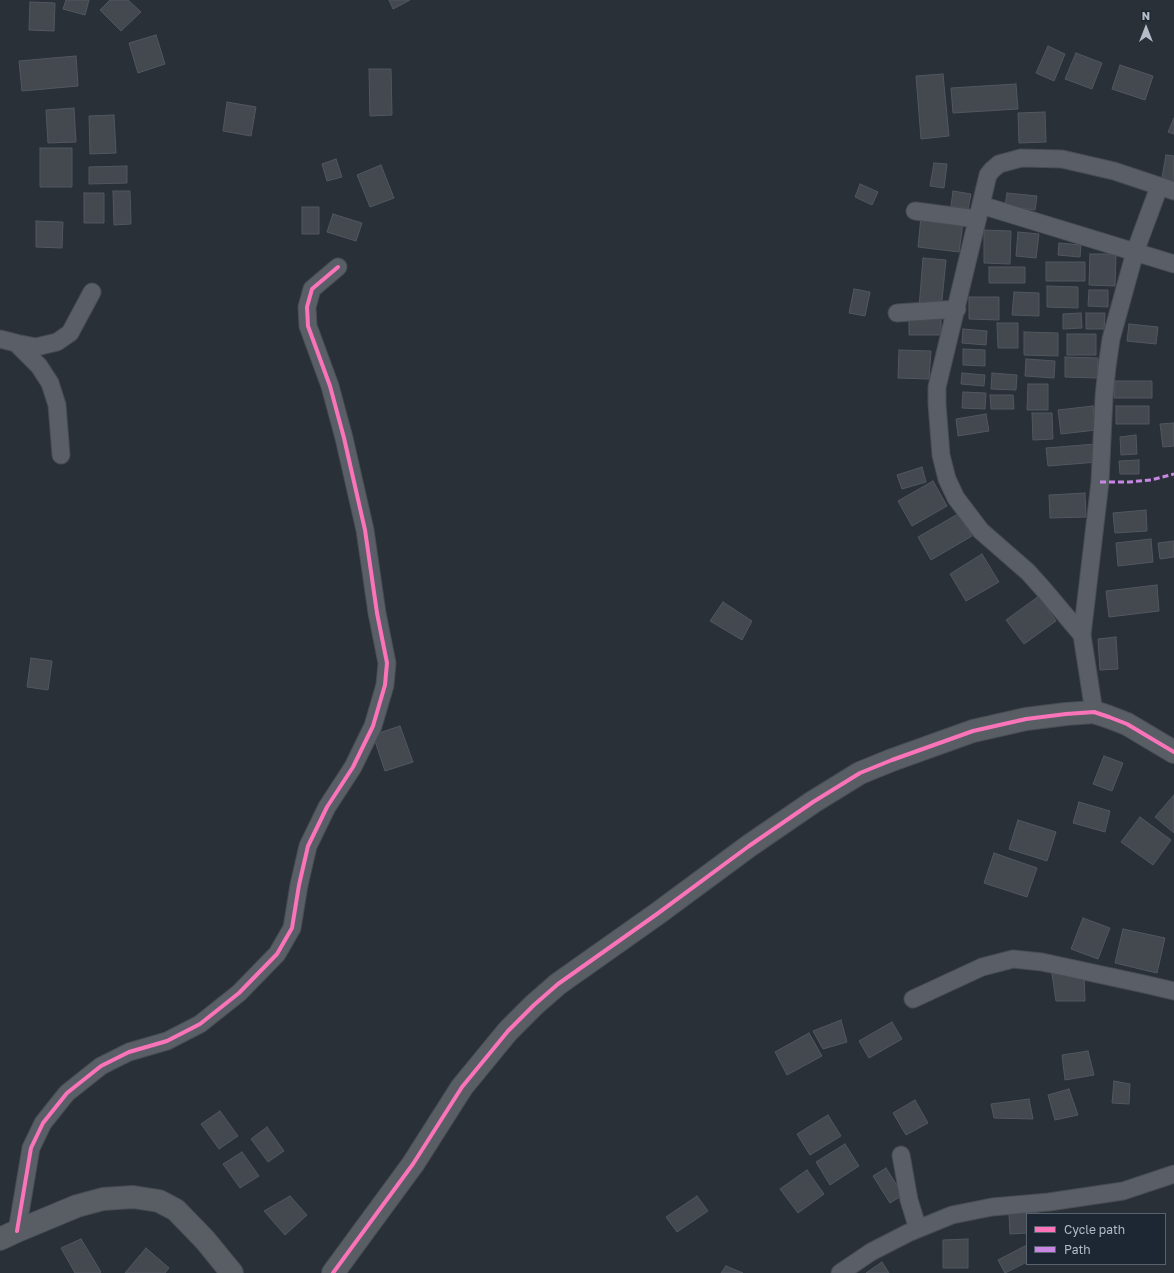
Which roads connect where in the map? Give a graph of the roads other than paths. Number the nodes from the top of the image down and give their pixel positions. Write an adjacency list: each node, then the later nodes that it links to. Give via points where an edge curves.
1 (1167, 189): 3 (street, via 1114,171 1062,160 1021,158 999,164 988,175); 4 (street)
2 (915, 211): 3 (street)
3 (979, 212): 4 (street); 8 (street)
4 (1135, 252): 5 (street); 12 (street, via 1111,338 1104,397 1100,482)
5 (1174, 264)
6 (338, 267): 20 (street, via 312,289 307,307 308,326 330,386 365,530 387,663 385,685 373,726 353,767 327,806 308,846 292,928 277,954 239,993 200,1024 167,1041 129,1052 101,1066 67,1093 43,1123 32,1148)
7 (92, 292): 10 (street, via 70,333 56,342 36,347)
8 (957, 309): 9 (street); 12 (street, via 937,387 942,455 947,479 956,498 981,531 1028,572)
9 (897, 313)
10 (8, 341): 11 (street, via 39,366 50,383 57,405)
11 (61, 455)
12 (1082, 636): 13 (street)
13 (1094, 712): 14 (street, via 1127,724); 22 (street, via 1026,719 974,731 860,773 749,846 558,984 508,1031 462,1087 413,1164)
14 (1174, 752)
15 (1174, 992): 16 (street, via 1042,962 1013,959 982,967)
16 (913, 999)
17 (900, 1155): 19 (street)
18 (1174, 1174): 19 (street, via 1123,1191 992,1207 952,1215)
19 (918, 1229): 23 (street, via 871,1252)
20 (8, 1235): 21 (street, via 77,1206 103,1199 133,1197 159,1201 176,1210)
21 (232, 1273)
22 (333, 1273)
23 (840, 1273)

